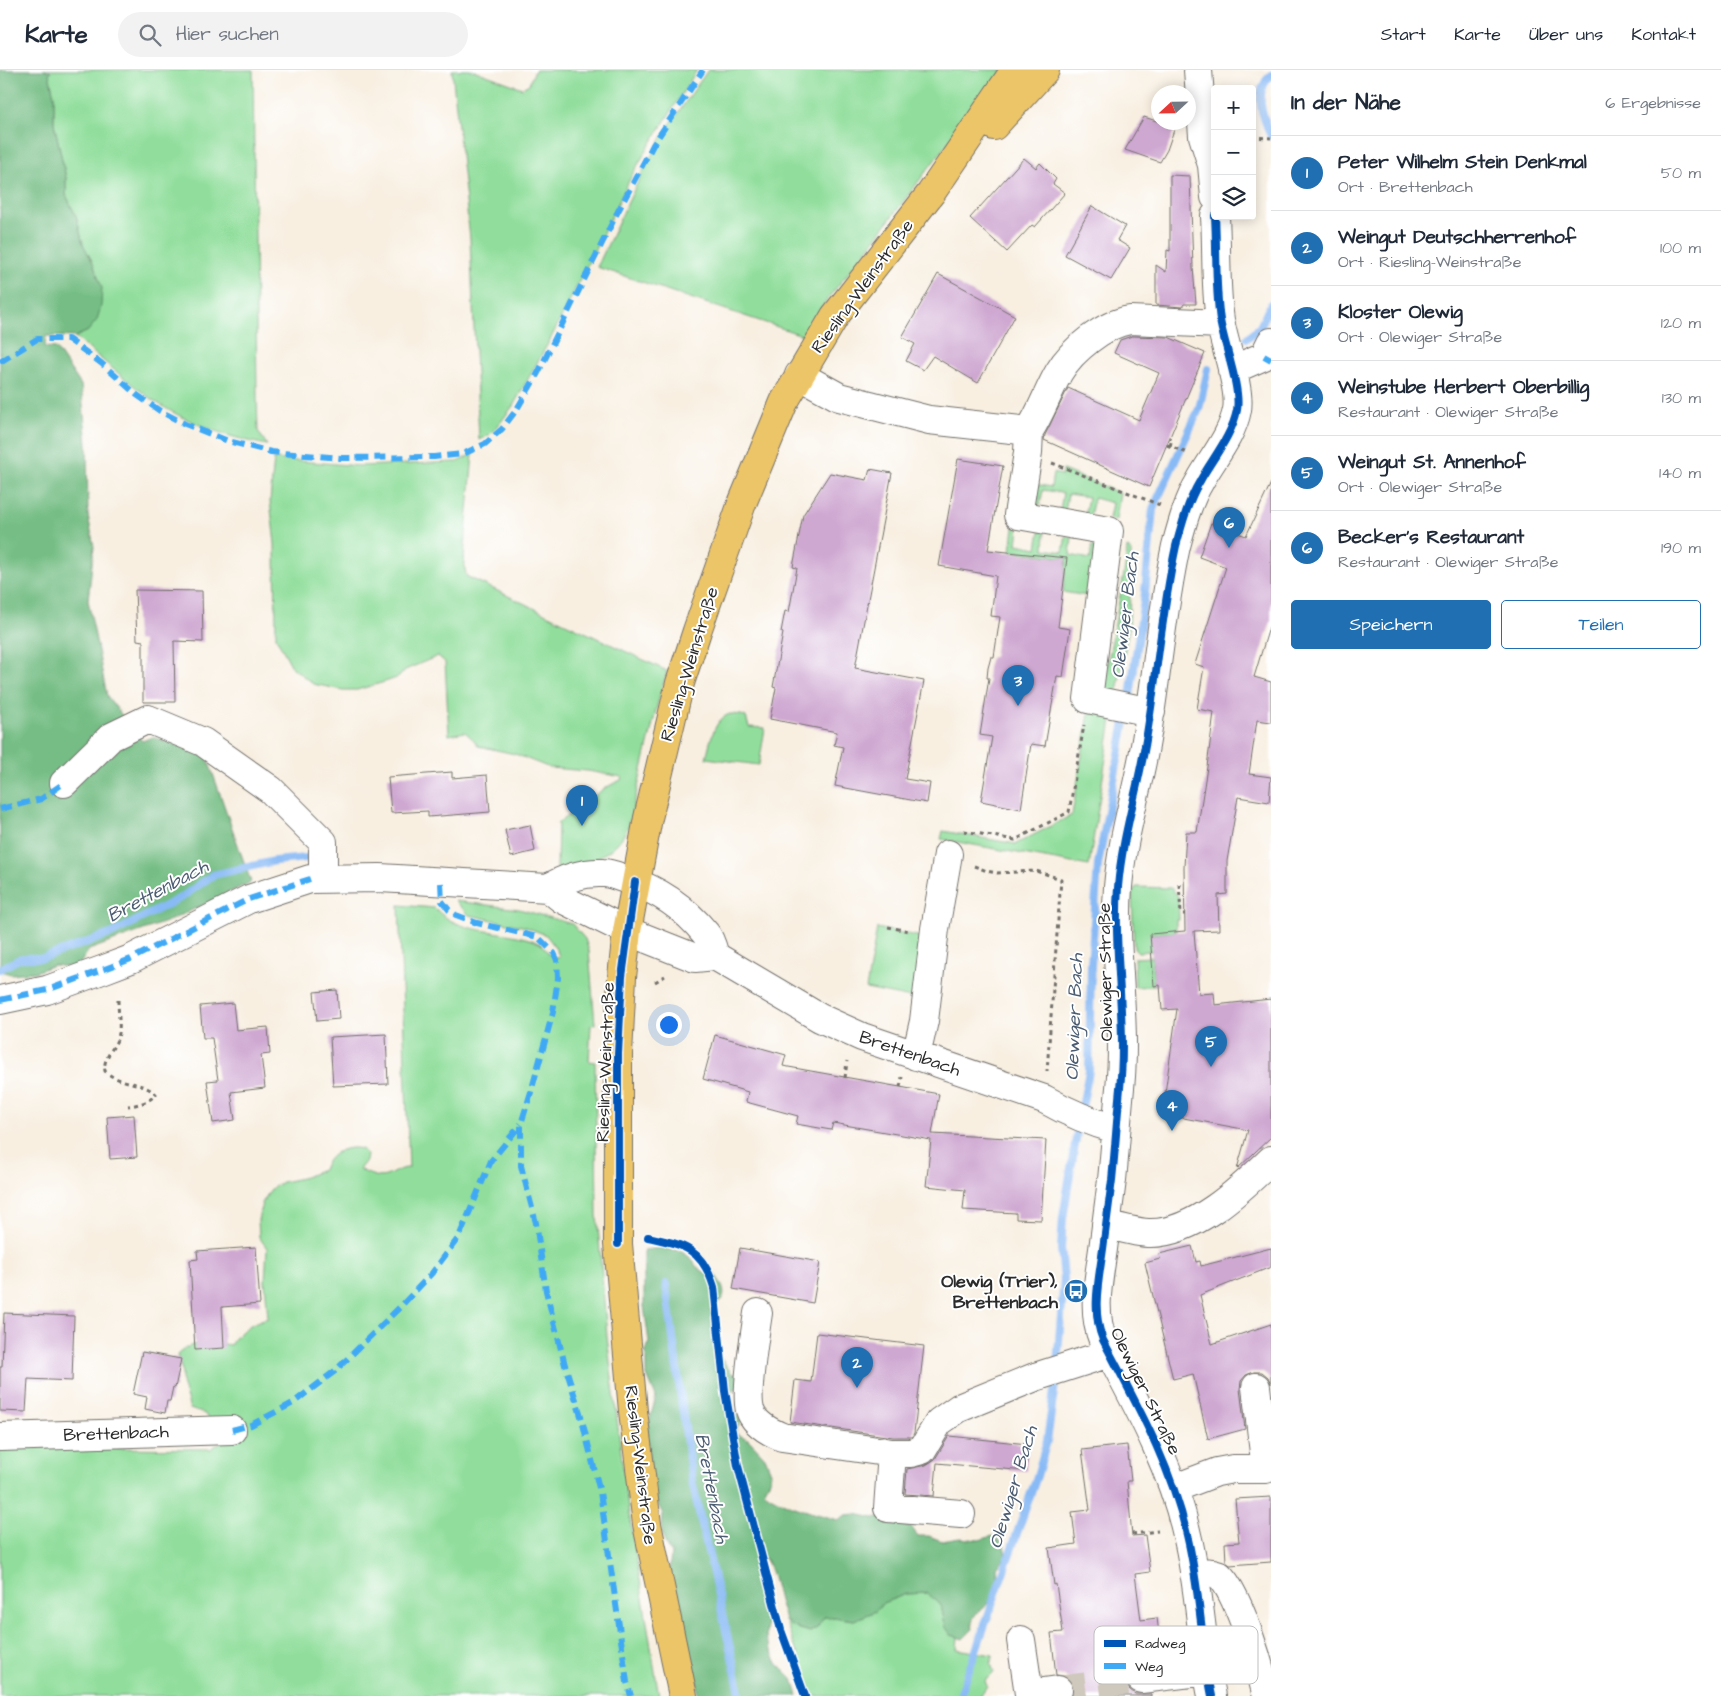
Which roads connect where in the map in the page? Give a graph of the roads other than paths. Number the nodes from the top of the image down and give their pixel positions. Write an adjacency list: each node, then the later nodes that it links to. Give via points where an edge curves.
1 (1015, 70): 5 (main road, Riesling-Weinstraße)
2 (1045, 70): 5 (main road, Riesling-Weinstraße)
3 (1198, 70): 4 (street, via 1203,136)
4 (1213, 175)
5 (931, 193): 10 (main road, Riesling-Weinstraße, via 835,316)
6 (1216, 220): 7 (street, Olewiger Straße)
7 (1221, 324): 9 (street, Olewiger Straße); 11 (street, via 1130,320 1101,331 1060,370)
8 (1269, 353): 9 (street)
9 (1232, 370): 12 (street, Olewiger Straße, via 1238,406 1236,414 1187,508 1162,626)
10 (799, 375): 11 (street, via 839,397 929,420); 16 (main road, Riesling-Weinstraße, via 762,453 697,630 659,767)
11 (1029, 431): 12 (street, via 1018,515 1109,531 1088,699)
12 (1135, 709): 22 (street, Olewiger Straße, via 1118,885 1122,1022 1120,1081)
13 (64, 783): 15 (street, via 112,737 148,719 203,742 271,790 323,842)
14 (948, 854): 21 (street)
15 (322, 877): 17 (street); 20 (street, via 249,899 131,959 47,990)
16 (635, 882): 17 (street, via 609,873 594,872 564,878); 18 (main road, Riesling-Weinstraße); 19 (street, via 671,900 684,912 708,936)
17 (548, 888): 18 (street, via 562,899)
18 (627, 932): 19 (street, via 695,958); 39 (main road, Riesling-Weinstraße, via 618,1054 618,1244 647,1524)
19 (715, 956): 21 (street, Brettenbach, via 820,1018)
20 (0, 1000)
21 (916, 1056): 22 (street, Brettenbach, via 1044,1099 1066,1112)
22 (1104, 1126): 24 (street, Olewiger Straße)
23 (1271, 1160): 24 (street, via 1228,1198 1192,1222 1156,1233)
24 (1106, 1224): 26 (street, Olewiger Straße, via 1097,1313 1100,1332)
25 (758, 1313): 30 (street, via 749,1391 750,1410 758,1422 782,1437)
26 (1110, 1353): 30 (street, via 1035,1376 959,1408 939,1422 922,1450); 31 (street, Olewiger Straße, via 1155,1441)
27 (1256, 1387): 31 (street, via 1266,1469 1217,1472)
28 (232, 1430): 29 (street, Brettenbach)
29 (0, 1437)
30 (892, 1453): 32 (street, via 888,1508)
31 (1174, 1488): 33 (street, Olewiger Straße, via 1188,1536)
32 (961, 1514)
33 (1194, 1574): 34 (street, Olewiger Straße); 35 (street, via 1212,1573 1223,1578)
34 (1202, 1626)
35 (1245, 1626)
36 (1021, 1640): 38 (street, via 1029,1694)
37 (1258, 1665): 40 (street)
38 (1058, 1690)
39 (683, 1696)
40 (1267, 1696)

